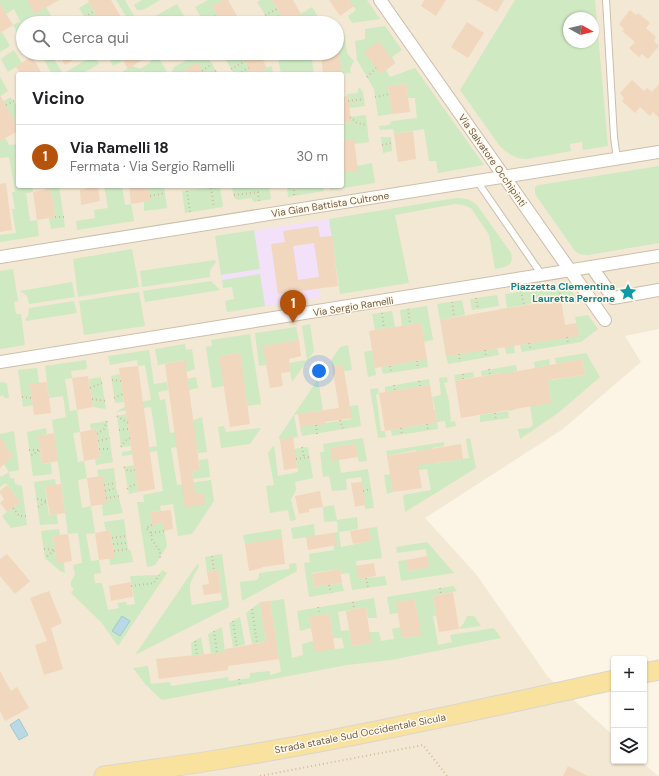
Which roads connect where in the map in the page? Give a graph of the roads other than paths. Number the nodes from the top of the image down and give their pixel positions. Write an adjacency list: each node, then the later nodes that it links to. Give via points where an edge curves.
1 (380, 0): 5 (street, Via Salvatore Occhipinti)
2 (606, 0): 4 (lane)
3 (659, 152): 4 (street, Via Gian Battista Cultrone)
4 (617, 159): 5 (street, Via Gian Battista Cultrone)
5 (505, 177): 6 (street, Via Gian Battista Cultrone); 10 (street, Via Salvatore Occhipinti)
6 (477, 181): 8 (street, Via Gian Battista Cultrone); 11 (lane)
7 (659, 256): 9 (street, Via Sergio Ramelli)
8 (0, 257)
9 (592, 267): 10 (street, Via Sergio Ramelli); 12 (street, via 613,298)
10 (571, 270): 11 (street, Via Sergio Ramelli); 13 (street, Via Salvatore Occhipinti)
11 (542, 275): 14 (street, Via Sergio Ramelli)
12 (659, 290)
13 (605, 320)
14 (0, 362)
15 (659, 670): 16 (main road)
16 (647, 672)
17 (611, 681): 18 (main road, Strada statale Sud Occidentale Sicula, via 334,739)
18 (104, 776)

